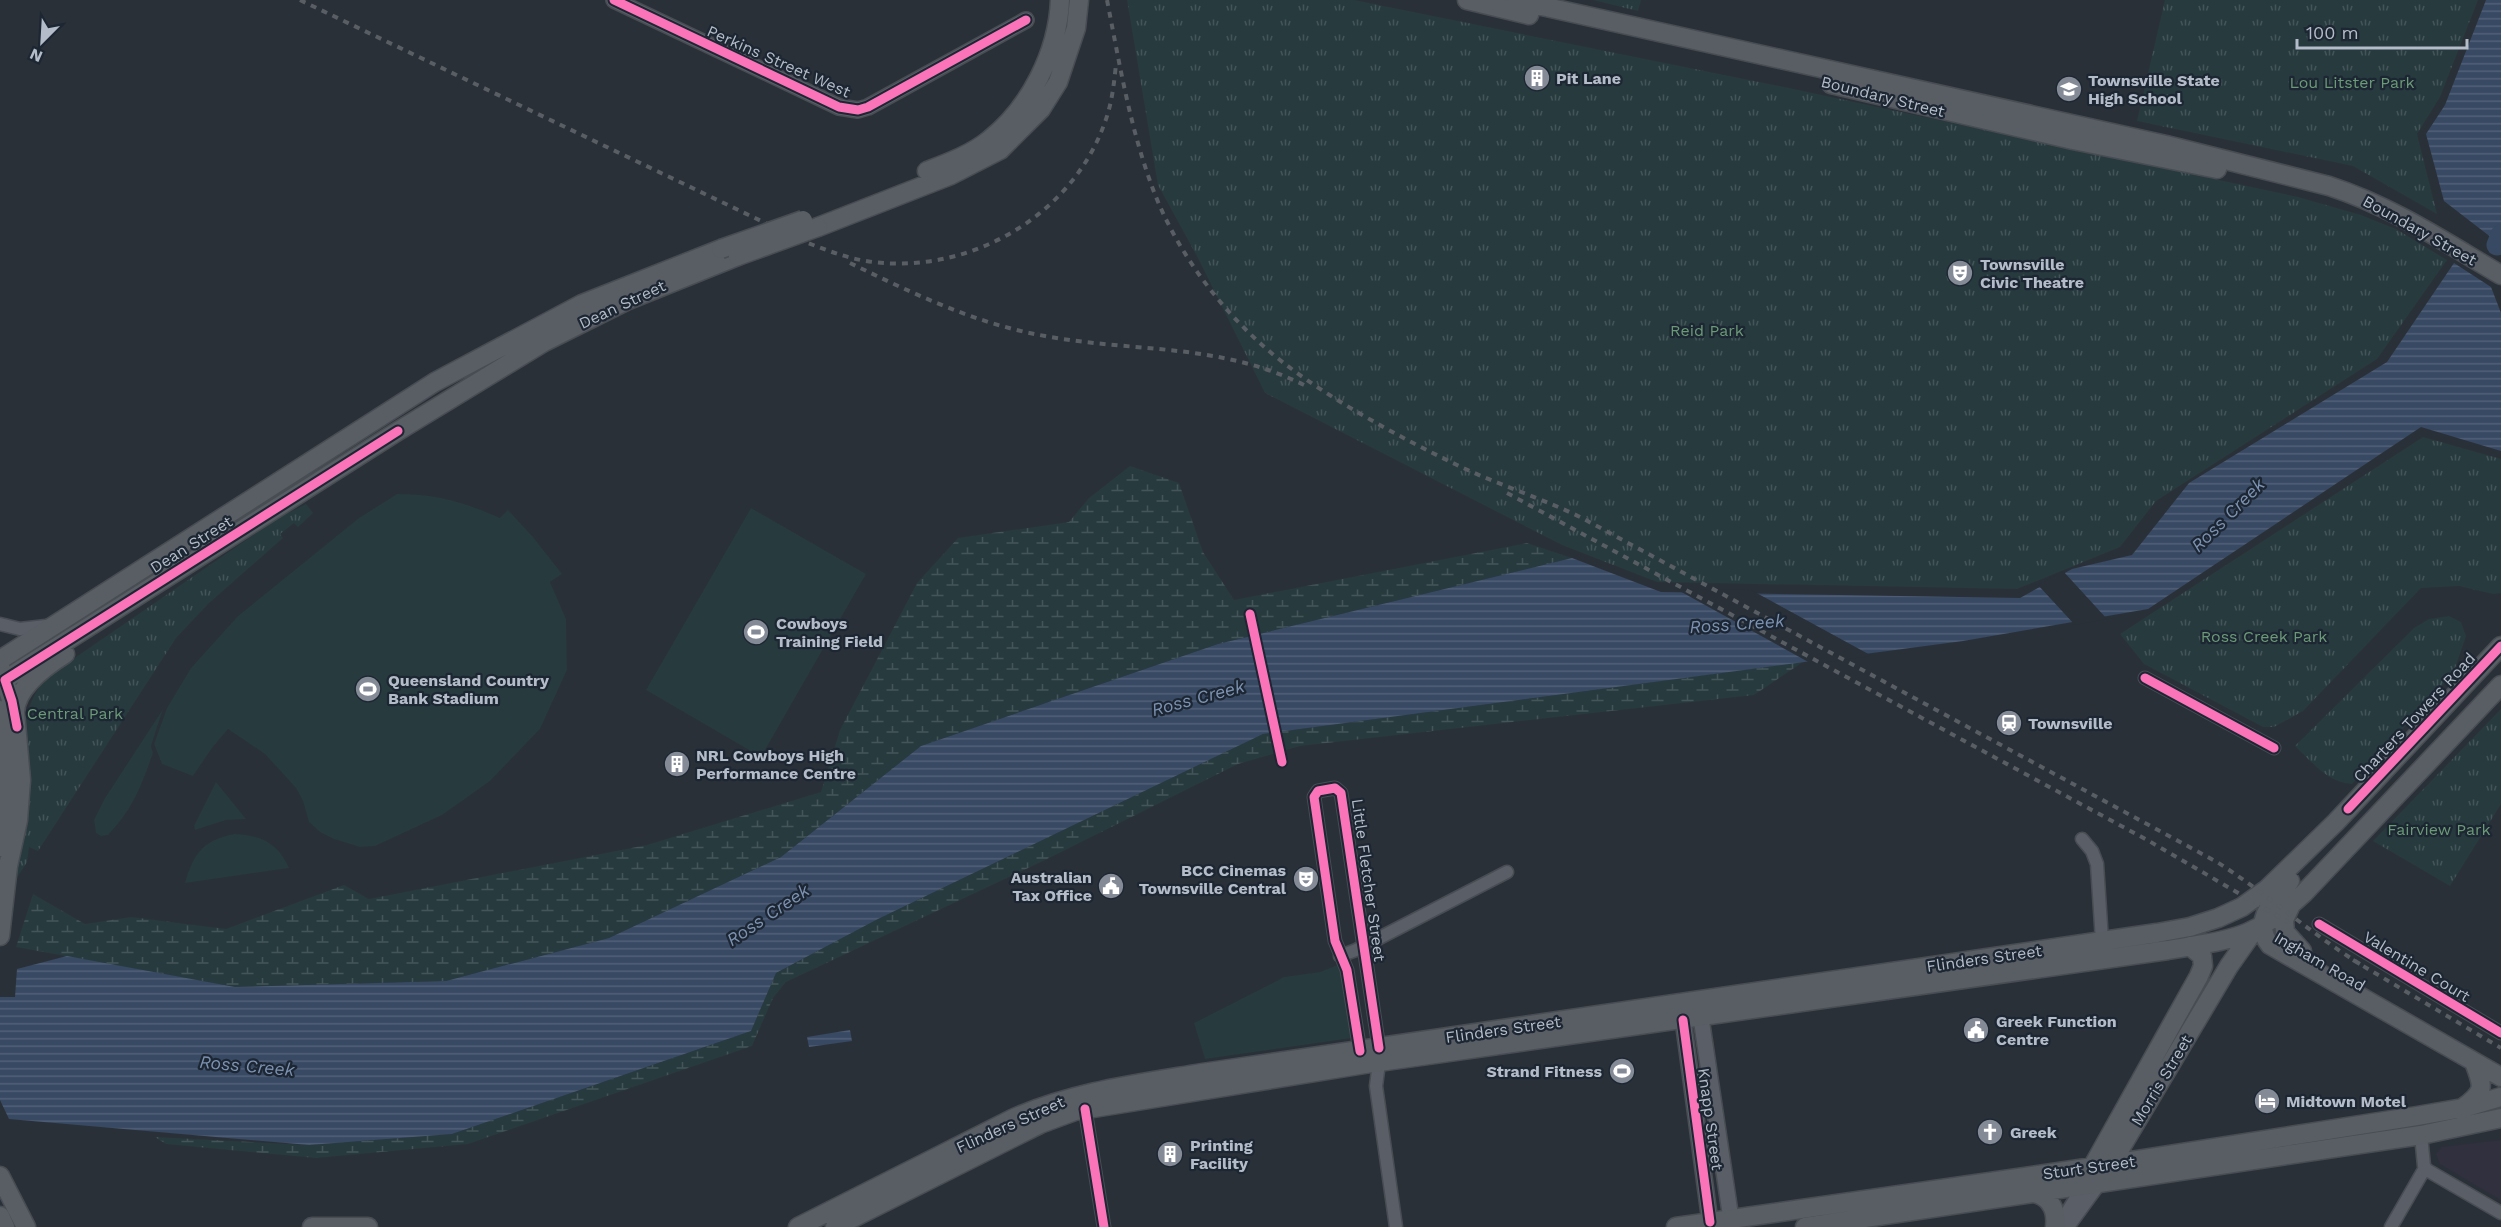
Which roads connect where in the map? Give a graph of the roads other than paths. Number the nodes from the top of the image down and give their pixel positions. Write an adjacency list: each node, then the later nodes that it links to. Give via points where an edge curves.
1 (614, 0): 6 (street, Perkins Street West, via 848,110 868,107)
2 (1060, 0): 8 (main road, Dean Street, via 1053,40 1037,83 989,140 945,164)
3 (1079, 0): 8 (main road, Dean Street, via 1076,28 1058,82 1041,109 1000,150 951,176)
4 (1467, 0): 7 (main road, Boundary Street, via 2114,149 2257,176)
5 (1515, 0): 7 (main road, Boundary Street)
6 (1026, 20)
7 (2302, 179): 10 (main road, Boundary Street, via 2372,201)
8 (810, 224): 9 (main road, Dean Street, bridge)
9 (729, 253): 11 (main road, Dean Street, via 582,304); 13 (main road, Dean Street, via 574,326)
10 (2501, 275)
11 (428, 387): 12 (main road, Dean Street); 13 (main road, via 421,398)
12 (400, 407): 13 (main road); 14 (main road, via 398,425); 16 (main road, Dean Street)
13 (427, 412): 14 (main road, Dean Street)
14 (389, 437): 15 (main road, Dean Street)
15 (121, 606): 20 (main road, Dean Street); 23 (main road, via 83,642 54,661)
16 (68, 616): 17 (street, via 33,629); 19 (main road, Dean Street)
17 (0, 624)
18 (2501, 646): 27 (main road, Charters Towers Road)
19 (0, 660)
20 (2, 676): 23 (main road)
21 (2145, 678): 24 (street)
22 (2501, 685): 31 (main road)
23 (7, 711): 26 (main road); 29 (main road, via 19,748 20,797)
24 (2274, 748)
25 (0, 756): 26 (main road)
26 (5, 781): 29 (main road)
27 (2336, 822): 32 (main road, Charters Towers Road, via 2268,889); 34 (main road, via 2273,902)
28 (2082, 839): 37 (street, via 2097,864)
29 (8, 866): 36 (main road)
30 (1508, 872): 38 (street)
31 (2290, 906): 34 (main road); 40 (main road, via 2284,932)
32 (2233, 912): 35 (main road, Flinders Street, via 2190,927)
33 (2319, 924): 44 (street, Valentine Court)
34 (2258, 929): 35 (main road, via 2244,922); 39 (main road, Flinders Street); 40 (main road, Ingham Road); 46 (main road, Ingham Road, via 2270,945); 55 (main road, Morris Street, via 2229,966)
35 (2157, 933): 37 (main road, Flinders Street)
36 (0, 936)
37 (2102, 941): 42 (main road, Flinders Street)
38 (1364, 946): 41 (street); 41 (street, Little Fletcher Street, via 1341,793 1337,788 1318,791 1314,797 1335,941); 45 (street, Little Fletcher Street)
39 (2190, 946): 42 (main road, Flinders Street); 63 (main road, Morris Street, via 2202,956 2199,976)
40 (2302, 951): 47 (main road, Ingham Road)
41 (1341, 956): 45 (street, Little Fletcher Street)
42 (1700, 1009): 43 (main road, Flinders Street); 64 (street, Knapp Street)
43 (1681, 1012): 45 (main road, Flinders Street); 65 (street, Knapp Street)
44 (2501, 1033)
45 (1371, 1056): 51 (main road, Flinders Street); 54 (main road, Flinders Street, via 1100,1090 1061,1099); 71 (street)
46 (2474, 1062): 48 (main road, Ingham Road); 50 (main road, via 2482,1088)
47 (2501, 1065)
48 (2501, 1077)
49 (2501, 1097): 50 (main road, Sturt Street)
50 (2463, 1108): 52 (main road, Sturt Street)
51 (1085, 1109): 54 (main road, via 1071,1102); 77 (main road, Flinders Street, via 1040,1124); 78 (street)
52 (2417, 1116): 58 (main road); 59 (main road, Sturt Street)
53 (2501, 1118): 57 (main road, Sturt Street)
54 (1012, 1119): 76 (main road, Flinders Street)
55 (2137, 1121): 59 (main road, via 2135,1143); 60 (main road, Morris Street)
56 (2501, 1126): 57 (main road)
57 (2464, 1127): 58 (main road, Sturt Street)
58 (2421, 1135): 61 (street); 63 (main road, Sturt Street)
59 (2154, 1157): 60 (main road, Sturt Street)
60 (2111, 1164): 63 (main road, Morris Street)
61 (2425, 1168): 67 (street); 83 (street)
62 (0, 1176): 73 (main road)
63 (2092, 1179): 66 (main road, Sturt Street); 69 (main road, Sturt Street); 81 (street, Morris Street); 82 (street, Morris Street)
64 (1726, 1183): 65 (street); 69 (street, Knapp Street)
65 (1704, 1185): 70 (street, Knapp Street)
66 (2034, 1193): 80 (main road, Sturt Street); 81 (main road, via 2046,1197 2052,1205)
67 (2501, 1213)
68 (0, 1216): 72 (main road)
69 (1732, 1223): 70 (main road, Sturt Street)
70 (1710, 1225): 79 (main road, Sturt Street)
71 (1395, 1226)
72 (5, 1227)
73 (26, 1227)
74 (312, 1227): 75 (main road)
75 (368, 1227)
76 (798, 1227)
77 (835, 1227)
78 (1104, 1227)
79 (1676, 1227)
80 (1805, 1227)
81 (2057, 1227)
82 (2068, 1227)
83 (2391, 1227)

